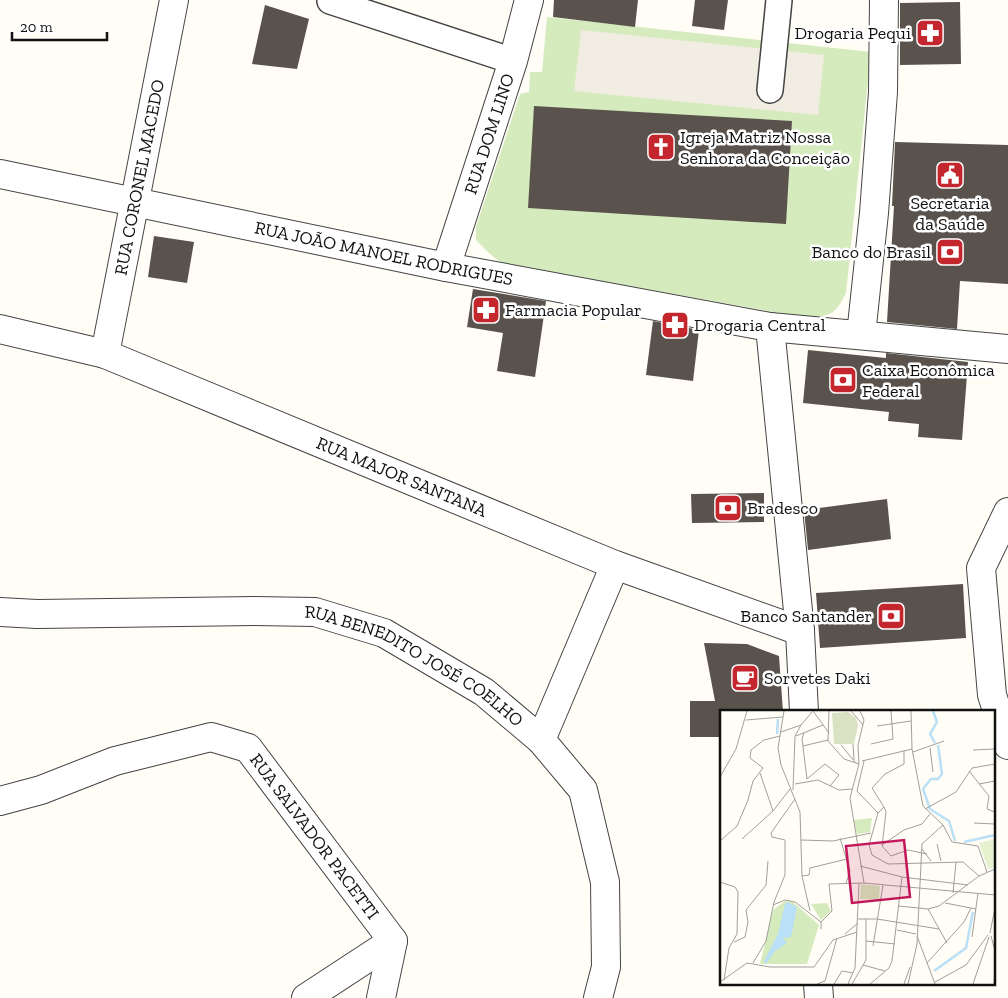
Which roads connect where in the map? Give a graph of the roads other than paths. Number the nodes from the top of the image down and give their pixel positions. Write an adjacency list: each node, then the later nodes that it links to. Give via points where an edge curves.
1 (174, 0): 9 (street, RUA CORONEL MACEDO)
2 (529, 0): 6 (street, RUA DOM LINO)
3 (780, 0): 7 (street)
4 (884, 0): 13 (street, via 882,101 874,213)
5 (330, 1): 6 (street)
6 (513, 61): 10 (street, RUA DOM LINO)
7 (770, 90)
8 (0, 174): 9 (street, RUA JOÃO MANOEL RODRIGUES)
9 (133, 202): 10 (street, RUA JOÃO MANOEL RODRIGUES); 15 (street, RUA CORONEL MACEDO)
10 (446, 267): 11 (street, RUA JOÃO MANOEL RODRIGUES)
11 (770, 327): 13 (street, RUA JOÃO MANOEL RODRIGUES); 19 (street)
12 (0, 329): 15 (street, RUA MAJOR SANTANA)
13 (860, 335): 14 (street, RUA JOÃO MANOEL RODRIGUES)
14 (1008, 349)
15 (105, 354): 17 (street, RUA MAJOR SANTANA)
16 (1008, 512): 22 (street, via 980,568 992,695)
17 (615, 565): 19 (street, RUA MAJOR SANTANA); 21 (street)
18 (0, 612): 21 (street, RUA BENEDITO JOSÉ COELHO, via 315,612 384,633 484,692)
19 (800, 631): 20 (street)
20 (804, 710)
21 (541, 740): 27 (street, RUA BENEDITO JOSÉ COELHO, via 583,790 606,882 606,967)
22 (1008, 745)
23 (0, 801): 24 (street, RUA SALVADOR PACETTI, via 41,790 115,761 211,737 248,748)
24 (393, 941): 25 (street); 26 (street)
25 (306, 998)
26 (381, 998)
27 (598, 998)

